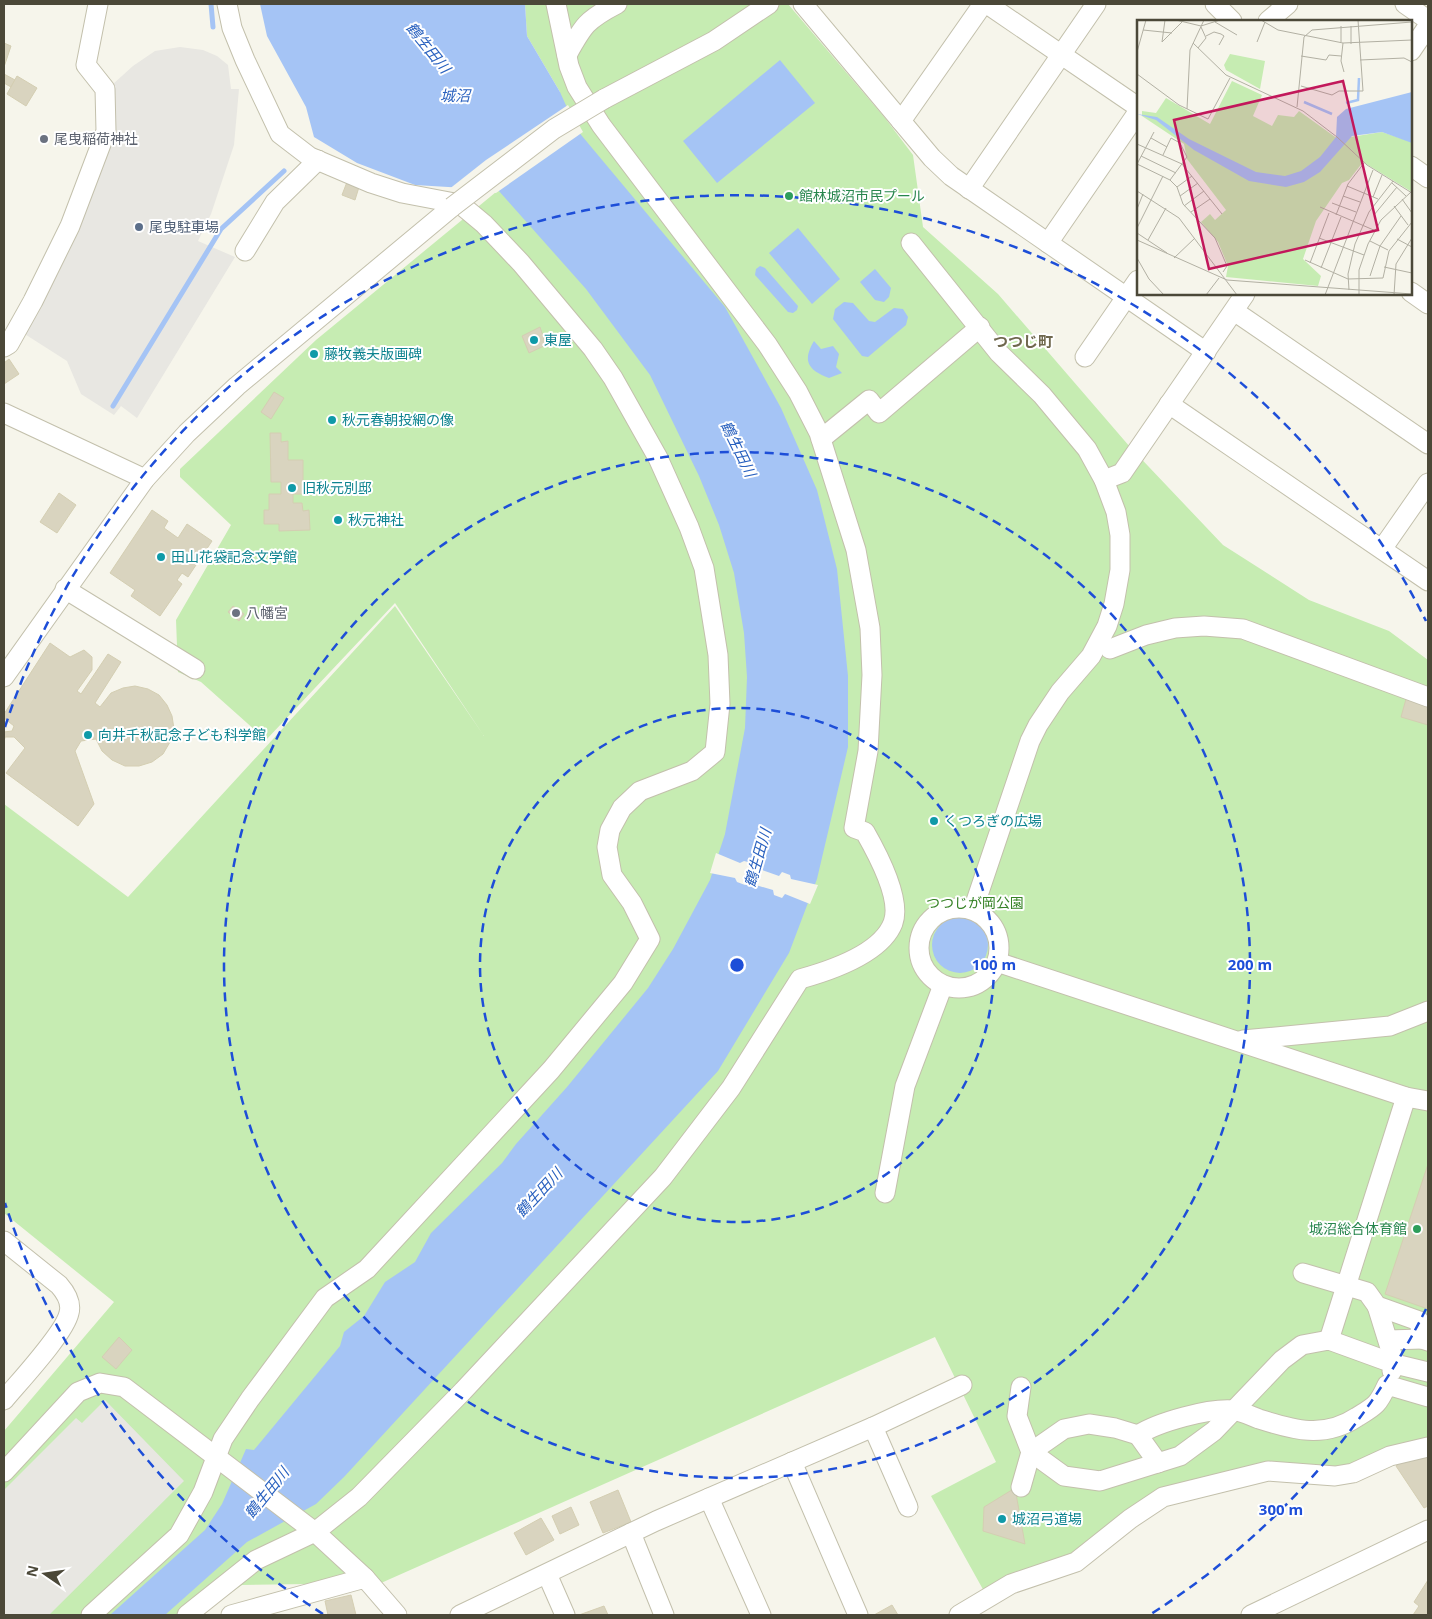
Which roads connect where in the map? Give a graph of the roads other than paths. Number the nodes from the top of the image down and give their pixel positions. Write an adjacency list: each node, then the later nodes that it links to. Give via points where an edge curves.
1 (98, 4): 36 (street, via 86,65 105,89 106,132 49,272)
2 (227, 4): 22 (street, via 232,28 280,134)
3 (556, 4): 18 (street)
4 (617, 4): 18 (street, via 592,16)
5 (770, 4): 43 (street, bridge, via 714,41 554,129 452,207 237,386)
6 (803, 4): 21 (street)
7 (985, 4): 17 (street); 21 (street)
8 (1096, 4): 17 (street)
9 (1215, 4): 12 (street)
10 (1405, 4): 14 (street)
11 (1284, 5): 13 (street)
12 (1231, 20)
13 (1269, 20)
14 (1428, 20)
15 (1428, 26): 16 (street)
16 (1412, 50)
17 (1061, 54): 19 (street); 25 (street)
18 (567, 55): 41 (street, via 577,88 601,125 767,344 798,392)
19 (1137, 106)
20 (1137, 113): 27 (street)
21 (901, 121): 25 (street, via 932,158)
22 (318, 160): 28 (street, via 275,202); 80 (street, via 402,193 460,204 521,262 593,349 658,458 689,526 704,568 718,655 720,704 714,752 692,771 640,791 622,808 610,830 607,847 612,875 632,903 650,938 623,983 551,1070 367,1269 325,1298 223,1439)
23 (1412, 167): 24 (street)
24 (1428, 178)
25 (969, 190): 27 (street)
26 (911, 243): 35 (street)
27 (1048, 243): 32 (street)
28 (245, 251)
29 (1137, 281): 32 (street)
30 (1412, 293): 33 (street)
31 (1244, 295): 34 (street)
32 (1126, 297): 37 (street); 38 (street)
33 (1428, 304)
34 (1234, 311): 37 (street); 42 (street)
35 (980, 327): 41 (street, via 879,414 869,400); 44 (street, via 999,353 1030,381 1076,435)
36 (4, 347)
37 (1206, 352): 39 (street)
38 (1085, 357)
39 (1169, 404): 44 (street, via 1122,473); 46 (street)
40 (4, 413): 43 (street)
41 (821, 440): 87 (street, via 856,550 870,628 872,674 868,751 854,828 866,832 883,866 894,909 893,923 880,940 854,960 800,979 731,1088 664,1177 360,1496)
42 (1428, 444)
43 (145, 479): 48 (street)
44 (1104, 480): 53 (street, via 1113,501 1120,535 1120,570 1114,604 1094,652 1060,692 1030,741)
45 (1428, 483): 46 (street)
46 (1382, 549): 47 (street)
47 (1428, 581)
48 (65, 589): 50 (street); 51 (street)
49 (1110, 648): 52 (street, via 1174,628 1243,629)
50 (195, 670)
51 (4, 676)
52 (1428, 697)
53 (972, 910): 54 (street, via 994,927 1000,948); 55 (street, via 945,910 933,918 921,934 919,950 922,964 930,977)
54 (997, 962): 55 (street, via 985,980 972,987 957,989); 57 (street)
55 (943, 985): 60 (street, via 904,1086)
56 (1428, 1011): 57 (street, via 1390,1026)
57 (1235, 1041): 58 (street)
58 (1406, 1098): 59 (street); 63 (street)
59 (1428, 1101)
60 (885, 1193)
61 (4, 1241): 74 (street, via 59,1285 70,1304 63,1328)
62 (1303, 1272): 63 (street)
63 (1348, 1285): 64 (street, via 1367,1292); 65 (street)
64 (1377, 1306): 66 (street); 67 (street, via 1419,1321)
65 (1329, 1340): 68 (street); 75 (street, via 1302,1345 1282,1360)
66 (1388, 1340): 67 (street); 68 (street)
67 (1425, 1340)
68 (1395, 1364): 69 (street); 70 (street)
69 (1428, 1372)
70 (1387, 1385): 73 (street); 75 (street, via 1379,1403 1343,1426 1315,1432)
71 (962, 1386): 76 (street)
72 (1021, 1387): 79 (street, via 1017,1416)
73 (1428, 1397)
74 (4, 1400)
75 (1233, 1410): 77 (street, via 1195,1414 1149,1428); 82 (street, via 1214,1431 1180,1456)
76 (873, 1427): 81 (street); 86 (street)
77 (1138, 1435): 79 (street, via 1089,1424 1064,1430); 82 (street)
78 (1428, 1447): 101 (street, via 1390,1456 1353,1473 1335,1476 1268,1471 1163,1497 1076,1562 1011,1584)
79 (1031, 1452): 82 (street, via 1064,1476 1100,1480); 84 (street)
80 (222, 1461): 83 (street, via 124,1387 100,1383 72,1397); 87 (street); 92 (street, via 179,1535)
81 (792, 1462): 85 (street); 100 (street)
82 (1158, 1463)
83 (4, 1472)
84 (1021, 1487)
85 (709, 1498): 89 (street); 99 (street)
86 (908, 1506)
87 (311, 1529): 91 (street); 93 (street, via 256,1560)
88 (1428, 1530): 102 (street)
89 (631, 1533): 90 (street); 98 (street)
90 (547, 1574): 96 (street); 97 (street)
91 (365, 1578): 94 (street); 95 (street)
92 (91, 1615)
93 (187, 1615)
94 (231, 1615)
95 (397, 1615)
96 (460, 1615)
97 (565, 1615)
98 (664, 1615)
99 (761, 1615)
100 (858, 1615)
101 (959, 1615)
102 (1251, 1615)

